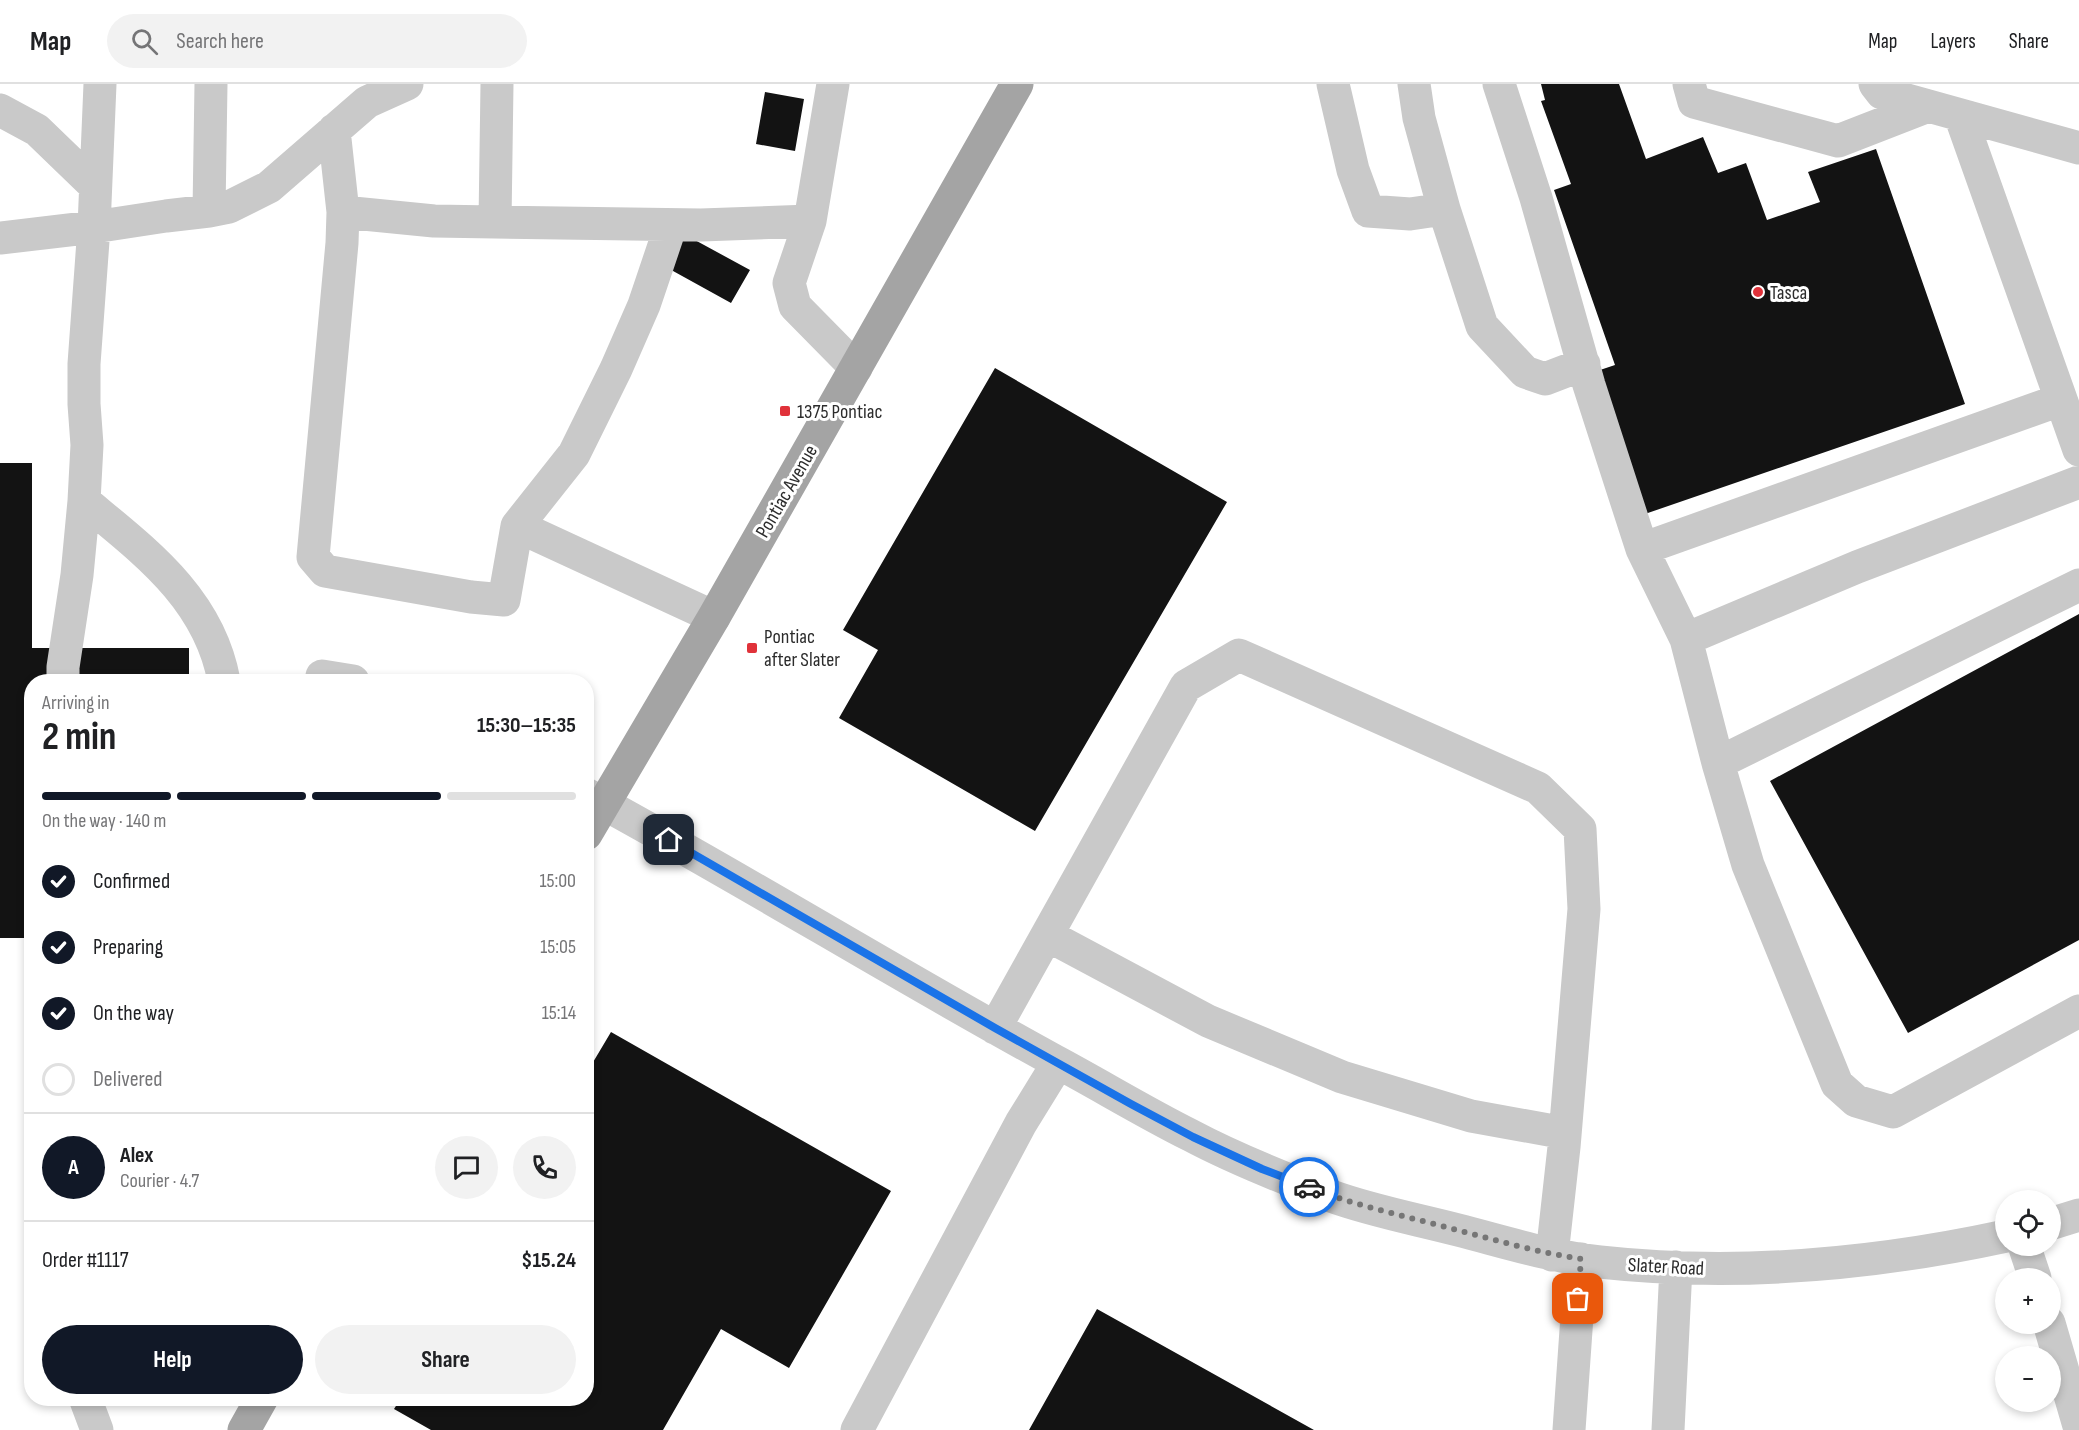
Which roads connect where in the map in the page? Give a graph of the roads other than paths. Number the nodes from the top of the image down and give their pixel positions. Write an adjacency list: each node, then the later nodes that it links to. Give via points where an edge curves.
1 (99, 84): 17 (street)
2 (211, 84): 19 (street)
3 (407, 84): 15 (street, via 367,102)
4 (497, 84): 22 (street)
5 (833, 84): 21 (street)
6 (1017, 84): 27 (main road, Pontiac Avenue)
7 (1333, 84): 18 (street, via 1353,170 1368,211 1410,214)
8 (1414, 84): 18 (street, via 1419,118)
9 (1499, 84): 26 (street)
10 (1689, 84): 12 (street, via 1694,102 1838,141)
11 (1875, 84): 12 (street, via 1882,93)
12 (1928, 106): 14 (street)
13 (0, 110): 17 (street, via 37,130)
14 (1960, 115): 16 (street); 28 (street)
15 (334, 130): 19 (street, via 268,187 229,207); 20 (street)
16 (2079, 148)
17 (95, 186): 24 (street)
18 (1444, 209): 26 (street, via 1482,326 1525,372 1545,379)
19 (209, 212): 24 (street)
20 (343, 212): 22 (street, via 434,221); 32 (street, via 313,557 325,571 504,600)
21 (810, 221): 23 (street); 27 (street, via 789,283 795,306)
22 (495, 222): 23 (street)
23 (671, 225): 32 (street, via 644,305 574,454)
24 (94, 227): 25 (street); 31 (street, via 84,364)
25 (0, 238)
26 (1584, 364): 33 (street)
27 (856, 368): 35 (main road, Pontiac Avenue)
28 (2060, 400): 29 (street); 33 (street)
29 (2079, 450)
30 (2079, 482): 36 (street, via 1857,567)
31 (84, 501): 37 (street); 38 (street, via 159,564 189,600 209,635)
32 (517, 526): 35 (street)
33 (1642, 549): 36 (street)
34 (2079, 585): 39 (street)
35 (714, 617): 40 (main road, Pontiac Avenue)
36 (1686, 639): 39 (street)
37 (63, 674)
38 (222, 674)
39 (1718, 763): 42 (street, via 1748,865 1832,1074 1856,1101 1893,1112)
40 (595, 799): 43 (street, Slater Road)
41 (1047, 935): 43 (street); 45 (street, via 1208,1021 1342,1077); 45 (street, via 1186,686 1239,655 1538,788 1580,829 1584,909)
42 (2079, 1011)
43 (995, 1028): 44 (street, Slater Road)
44 (1058, 1062): 49 (street, Slater Road, via 1193,1137 1336,1198); 57 (street, via 1021,1123)
45 (1565, 1140): 49 (street)
46 (2079, 1215): 47 (street)
47 (2061, 1221)
48 (1995, 1238): 50 (street, Slater Road, via 1868,1260 1779,1269)
49 (1567, 1257): 50 (street, Slater Road); 58 (street)
50 (1676, 1267): 59 (street)
51 (2052, 1334): 54 (street)
52 (88, 1406): 55 (street)
53 (257, 1406): 56 (main road)
54 (2079, 1426)
55 (98, 1430)
56 (243, 1430)
57 (858, 1430)
58 (1569, 1430)
59 (1668, 1430)

